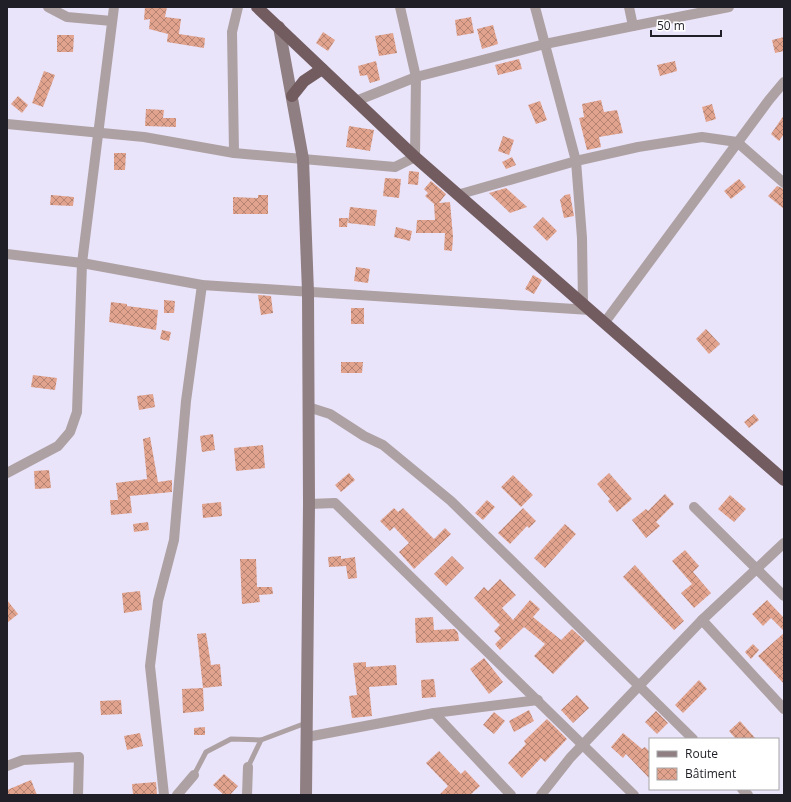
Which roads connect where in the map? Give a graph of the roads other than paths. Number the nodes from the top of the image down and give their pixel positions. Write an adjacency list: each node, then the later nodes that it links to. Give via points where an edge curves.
1 (48, 7): 9 (street, via 67,17)
2 (114, 7): 9 (street)
3 (238, 7): 21 (street, via 232,32)
4 (257, 7): 11 (highway)
5 (400, 7): 14 (street)
6 (535, 7): 12 (street)
7 (629, 7): 10 (street)
8 (725, 7): 10 (street)
9 (112, 20): 19 (street)
10 (633, 26): 12 (street)
11 (279, 27): 13 (highway); 16 (main road)
12 (545, 44): 14 (street); 24 (street)
13 (322, 69): 16 (highway, via 304,81); 17 (highway)
14 (416, 77): 17 (street); 22 (street)
15 (784, 82): 20 (street)
16 (292, 96): 23 (main road)
17 (356, 101): 22 (highway)
18 (7, 124): 19 (street)
19 (97, 133): 21 (street, via 144,137); 28 (street)
20 (738, 142): 24 (street, via 702,137 638,147); 25 (street); 32 (street)
21 (234, 153): 23 (street)
22 (415, 157): 23 (street, via 395,167); 26 (highway)
23 (303, 159): 30 (main road)
24 (576, 161): 26 (street); 31 (street)
25 (784, 183)
26 (457, 195): 31 (highway)
27 (7, 254): 28 (street)
28 (82, 263): 29 (street); 34 (street, via 77,412 70,432 58,446)
29 (202, 285): 30 (street); 55 (street, via 186,401 174,540 158,601 150,666)
30 (308, 292): 31 (street); 33 (main road)
31 (587, 307): 32 (highway)
32 (605, 322): 35 (highway)
33 (308, 407): 36 (main road); 42 (street, via 330,414 383,445 451,501)
34 (7, 473)
35 (784, 480)
36 (309, 504): 43 (street, via 335,503); 46 (main road)
37 (694, 506): 39 (street)
38 (784, 543): 39 (street)
39 (758, 569): 40 (street); 41 (street)
40 (784, 596)
41 (702, 620): 42 (street); 44 (street)
42 (640, 686): 48 (street); 50 (street)
43 (538, 700): 45 (street); 50 (street)
44 (784, 709)
45 (434, 713): 47 (street); 59 (street)
46 (307, 722): 47 (main road); 49 (lane)
47 (307, 737): 58 (main road)
48 (692, 738)
49 (261, 740): 52 (lane); 53 (lane, via 231,739 206,752)
50 (583, 744): 60 (street); 61 (street)
51 (7, 766): 54 (street, via 23,760 79,757)
52 (248, 767): 57 (street)
53 (194, 775): 56 (street)
54 (78, 795)
55 (164, 795)
56 (177, 795)
57 (247, 795)
58 (306, 795)
59 (511, 795)
60 (541, 795)
61 (634, 795)

